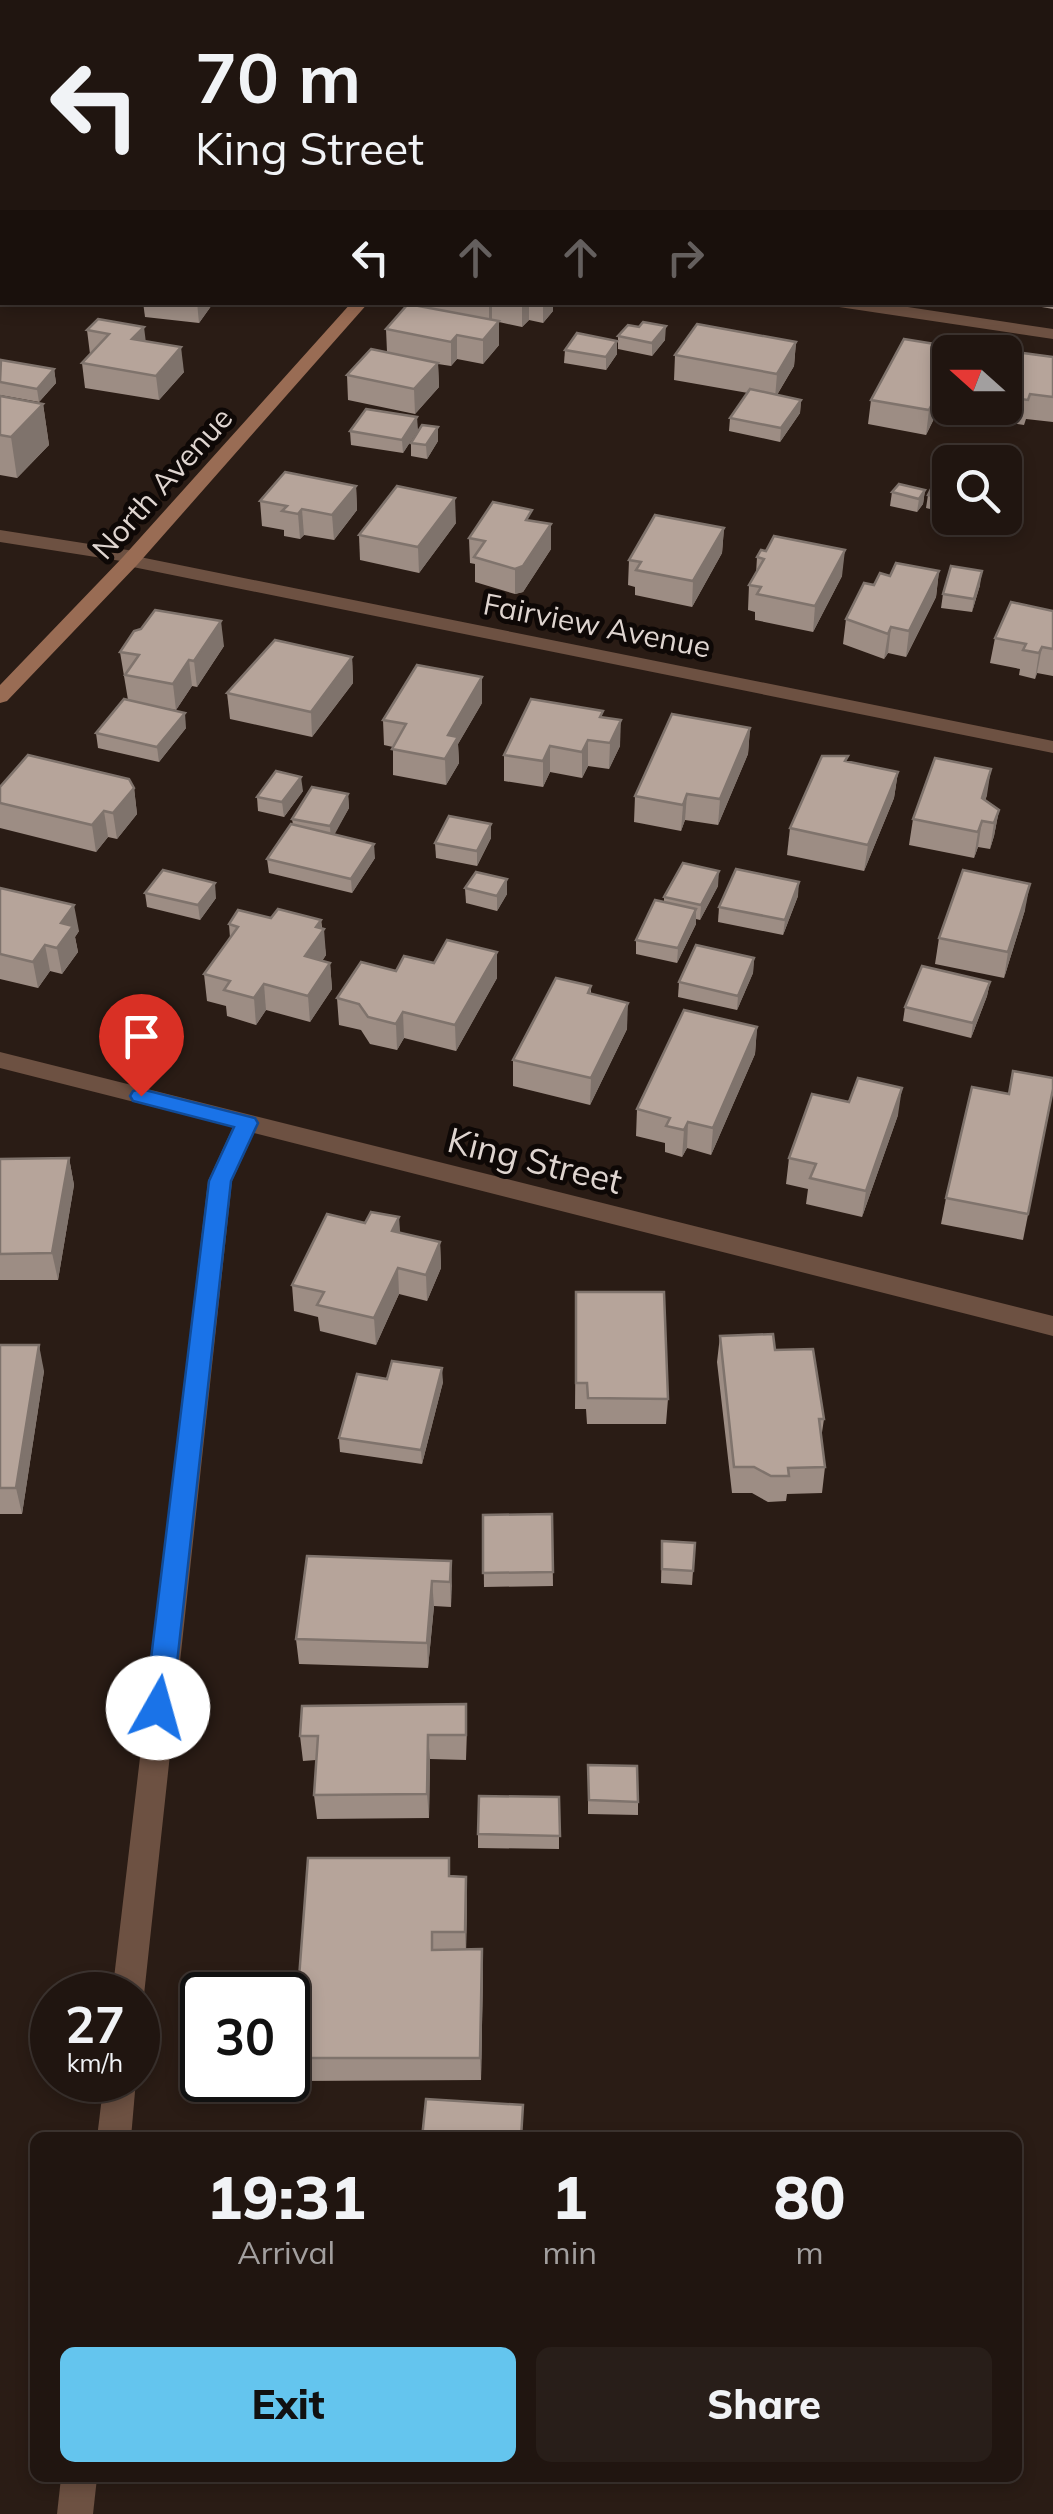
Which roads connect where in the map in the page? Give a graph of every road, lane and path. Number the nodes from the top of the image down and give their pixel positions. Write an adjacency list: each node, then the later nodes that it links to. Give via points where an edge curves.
1 (359, 305): 5 (street, North Avenue)
2 (859, 305): 3 (street)
3 (1053, 334)
4 (0, 536): 5 (street, Fairview Avenue)
5 (132, 559): 6 (street, North Avenue); 7 (street, Fairview Avenue)
6 (0, 697)
7 (1053, 748)
8 (0, 1060): 9 (street, King Street)
9 (247, 1123): 10 (street, King Street); 11 (street, via 220,1181)
10 (1053, 1326)
11 (131, 1972)
12 (118, 2102): 13 (street)
13 (115, 2132)
14 (79, 2482): 15 (street)
15 (75, 2514)

